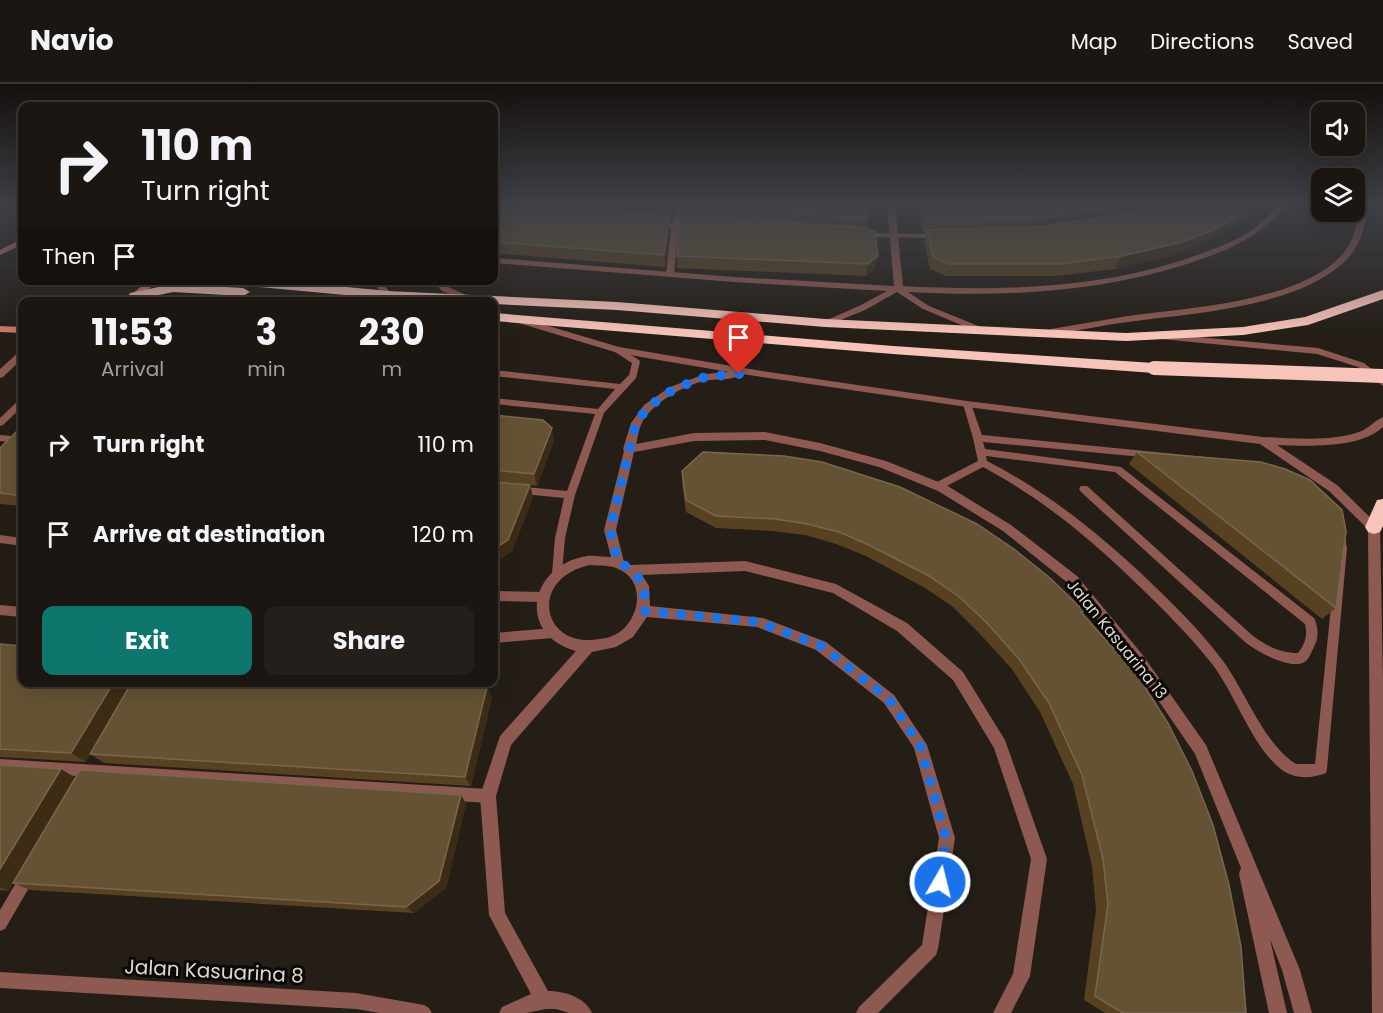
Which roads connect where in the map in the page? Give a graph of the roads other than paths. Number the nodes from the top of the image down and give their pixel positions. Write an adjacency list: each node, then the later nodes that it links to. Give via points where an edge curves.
1 (673, 248): 6 (lane)
2 (895, 248): 11 (street)
3 (1222, 248): 11 (street, via 1164,271 1106,283 1022,292)
4 (1351, 248): 26 (street, via 1340,262 1312,281 1270,295)
5 (498, 261): 6 (street)
6 (670, 275): 11 (street)
7 (149, 285): 14 (main road)
8 (280, 285): 13 (highway)
9 (379, 285): 13 (lane)
10 (442, 285): 18 (street)
11 (899, 289): 22 (street); 23 (street, via 929,309)
12 (1383, 294): 27 (highway, via 1308,321 1243,331)
13 (388, 295): 17 (highway)
14 (133, 297)
15 (138, 297): 16 (highway, via 173,288 204,288)
16 (286, 297)
17 (430, 297)
18 (466, 297)
19 (498, 300): 22 (highway)
20 (498, 317): 21 (highway)
21 (514, 319): 28 (street); 33 (highway, bridge, via 1154,368)
22 (825, 323): 23 (highway)
23 (978, 329): 26 (highway)
24 (1, 330): 25 (main road)
25 (18, 330)
26 (1051, 332): 27 (highway)
27 (1160, 336): 34 (street, via 1318,351 1361,365)
28 (618, 350): 31 (street); 35 (lane, via 636,362 633,376)
29 (18, 358): 32 (street)
30 (498, 373): 35 (lane)
31 (756, 373): 37 (street); 46 (street, via 705,377 674,389 648,407 636,423)
32 (0, 375)
33 (1383, 376)
34 (1383, 383)
35 (622, 387): 39 (lane)
36 (498, 401): 39 (lane)
37 (968, 404): 43 (lane); 45 (street)
38 (18, 406): 41 (lane)
39 (600, 412): 51 (lane)
40 (1383, 421): 45 (street, via 1353,437)
41 (0, 423)
42 (0, 438): 44 (lane)
43 (978, 438): 47 (lane); 47 (lane, via 1226,462 1270,470 1315,496 1337,520 1342,549 1321,769 1305,773 1284,763 1225,673 1184,623 1102,543 1048,499)
44 (18, 440)
45 (1263, 441): 53 (street, via 1326,482)
46 (628, 449): 48 (street, Jalan Kasuarina 13, via 694,437 765,436 872,461); 56 (street, via 610,530)
47 (982, 458): 48 (lane); 50 (lane, via 1118,469 1310,621 1312,636 1306,652 1301,658 1291,659 1256,644)
48 (938, 486): 69 (street, Jalan Kasuarina 13, via 1007,528 1072,580 1137,658 1202,750)
49 (498, 487): 51 (lane)
50 (1084, 489)
51 (570, 495): 58 (lane)
52 (1383, 505): 53 (highway)
53 (1374, 527): 81 (street)
54 (0, 539): 55 (lane)
55 (18, 541)
56 (618, 562): 57 (street); 58 (street, via 590,560)
57 (632, 570): 62 (street, via 645,589); 78 (street, via 745,566 837,589 902,627 958,676 1000,746 1039,859 1021,976)
58 (557, 573): 60 (street)
59 (498, 596): 60 (lane)
60 (543, 597): 64 (street, via 541,610)
61 (0, 610): 63 (lane)
62 (644, 611): 66 (street, via 624,637); 77 (street, via 758,622 821,646 889,699 920,745 946,838 930,949)
63 (18, 612)
64 (553, 633): 65 (lane); 66 (street, via 569,643)
65 (498, 638)
66 (588, 647): 68 (street, via 505,741)
67 (0, 765): 68 (lane)
68 (488, 796): 73 (street, via 497,915)
69 (1238, 836): 79 (street, Jalan Kasuarina 13); 80 (street, Jalan Kasuarina 13, via 1291,970)
70 (36, 862): 71 (lane)
71 (0, 924)
72 (0, 980): 74 (lane, Jalan Kasuarina 8, via 356,1001)
73 (543, 999): 75 (street); 76 (street, via 562,1001)
74 (424, 1013)
75 (508, 1013)
76 (583, 1013)
77 (865, 1013)
78 (1002, 1013)
79 (1278, 1013)
80 (1303, 1013)
81 (1382, 1013)

